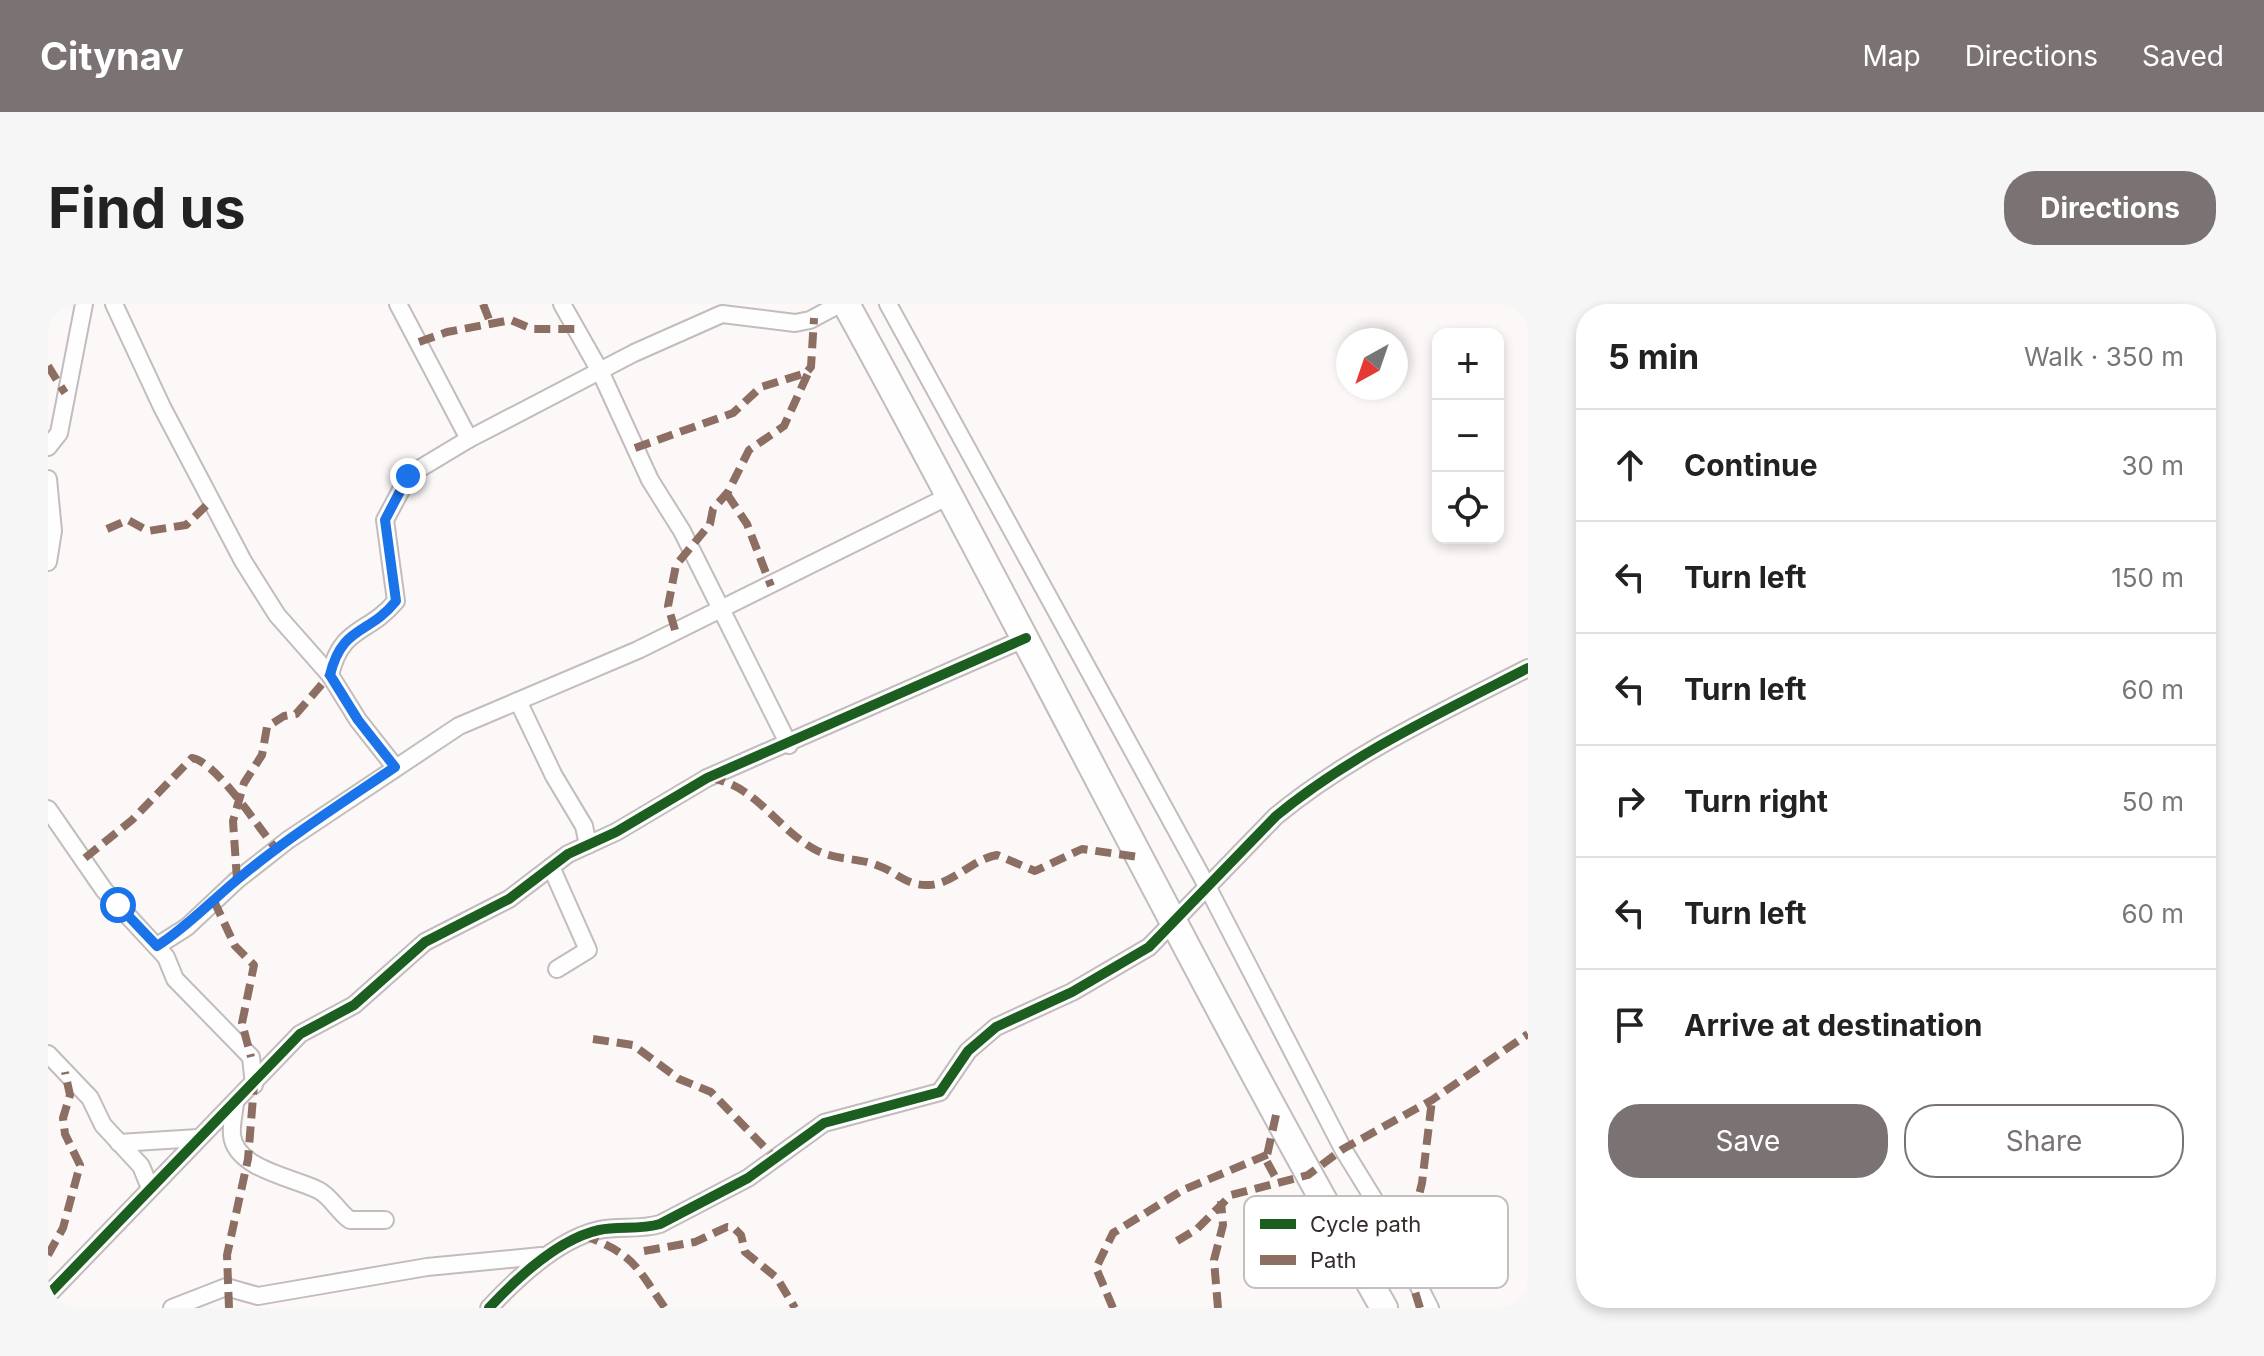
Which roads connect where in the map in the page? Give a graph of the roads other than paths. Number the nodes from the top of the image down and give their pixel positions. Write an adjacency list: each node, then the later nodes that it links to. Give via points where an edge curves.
1 (84, 304): 9 (street, via 59,433)
2 (114, 304): 16 (street, via 243,561 277,615)
3 (398, 304): 8 (street)
4 (562, 304): 7 (street)
5 (843, 304): 7 (street, via 795,323 722,314); 11 (highway)
6 (888, 304): 23 (street)
7 (601, 373): 8 (street); 13 (street, via 650,480 678,523)
8 (469, 439): 16 (street, via 401,483 385,520 396,601 341,643)
9 (48, 447)
10 (48, 479): 12 (street, via 53,531)
11 (951, 495): 13 (street); 14 (highway)
12 (48, 562)
13 (720, 611): 17 (street); 18 (street)
14 (1026, 638): 18 (street); 24 (highway)
15 (1528, 668): 23 (street, via 1330,775 1276,816)
16 (330, 675): 19 (street)
17 (518, 701): 19 (street, via 459,726); 21 (street, via 584,826)
18 (789, 745): 21 (street, via 707,778)
19 (395, 767): 25 (street, via 288,840 187,927)
20 (48, 809): 25 (street, via 104,890)
21 (588, 845): 22 (street)
22 (552, 869): 26 (street, via 588,950); 28 (street, via 509,899 425,942 354,1005 300,1034)
23 (1208, 888): 24 (street); 34 (street)
24 (1173, 924): 33 (highway); 36 (street, via 1140,954 996,1027 968,1051 940,1092 824,1123 748,1178 660,1224 595,1231)
25 (157, 946): 28 (street, via 175,979 251,1057)
26 (557, 969)
27 (48, 1054): 31 (street, via 90,1098)
28 (254, 1085): 29 (street)
29 (235, 1103): 30 (street); 35 (street, via 232,1135 248,1159 321,1191 350,1220)
30 (198, 1138): 31 (street); 32 (street)
31 (119, 1143): 32 (street, via 141,1166)
32 (150, 1188): 39 (street)
33 (1322, 1196)
34 (1372, 1196)
35 (385, 1220)
36 (551, 1255): 40 (street, via 427,1267 258,1296 226,1287); 41 (street, via 525,1269)
37 (1373, 1288): 42 (highway)
38 (1420, 1288): 43 (street)
39 (48, 1295)
40 (172, 1308)
41 (489, 1308)
42 (1384, 1308)
43 (1430, 1308)

